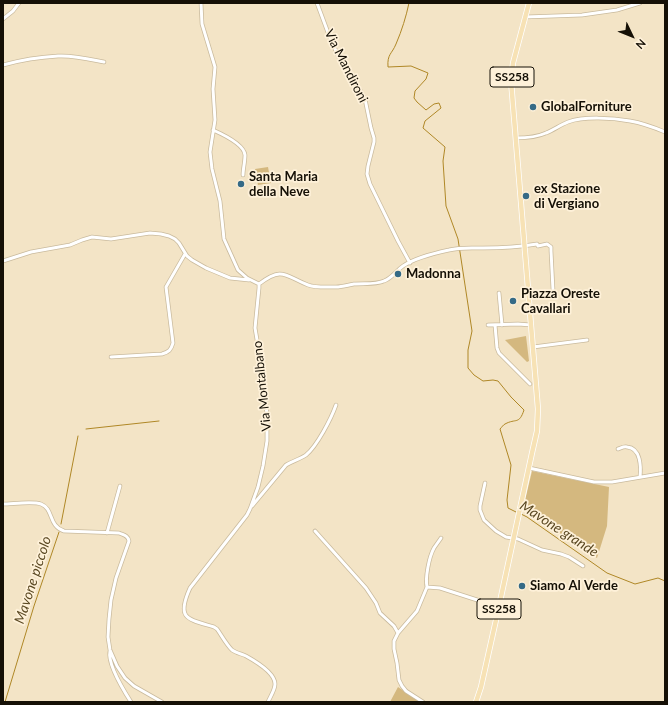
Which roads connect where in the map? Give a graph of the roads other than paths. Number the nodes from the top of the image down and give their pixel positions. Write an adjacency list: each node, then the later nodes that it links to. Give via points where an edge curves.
1 (19, 3): 7 (street)
2 (201, 3): 10 (street, via 202,24 215,67)
3 (317, 3): 17 (street, Via Mandironi, via 342,64 365,99 374,138 367,174)
4 (529, 3): 6 (main road, SS258)
5 (640, 3): 6 (street, via 617,10 582,15)
6 (525, 17): 12 (main road, SS258, via 512,71)
7 (3, 19)
8 (104, 62): 9 (street, via 59,56 19,60)
9 (3, 65)
10 (213, 130): 13 (street, via 225,135 244,150); 18 (street, via 210,152 220,201 224,239 238,270)
11 (665, 132): 12 (street, via 630,121 600,118 570,122 539,136)
12 (516, 138): 14 (main road, SS258)
13 (243, 175)
14 (525, 246): 17 (street, via 458,248); 20 (street, via 547,244 551,247); 22 (main road, SS258)
15 (185, 254): 16 (street, via 175,239 161,234 150,234 112,239 92,238); 18 (street, via 230,278); 28 (street, via 166,286 172,349 162,354)
16 (3, 261)
17 (410, 263): 19 (street, via 383,282 323,287 309,285 290,276 274,274)
18 (251, 280): 19 (street)
19 (259, 284): 38 (street, Via Montalbano, via 255,328 268,428 263,466)
20 (553, 290)
21 (499, 293): 25 (street)
22 (530, 323): 25 (street); 27 (main road, SS258)
23 (488, 325): 24 (street)
24 (495, 325): 25 (street); 29 (street, via 499,353)
25 (502, 325)
26 (588, 340): 27 (street)
27 (533, 347): 32 (main road, SS258, via 538,409 537,431)
28 (111, 357)
29 (530, 384)
30 (336, 405): 38 (street, Via Montalbano, via 310,450 303,457 286,465)
31 (618, 449): 34 (street, via 626,446 636,453 640,461)
32 (529, 468): 34 (street, via 594,482); 42 (main road, SS258)
33 (665, 473): 34 (street)
34 (640, 477)
35 (484, 483): 42 (street, via 480,506 484,520 496,531)
36 (120, 486): 40 (street)
37 (3, 504): 40 (street, via 41,504 59,530)
38 (250, 510): 50 (street, Via Montalbano, via 190,588 184,600 184,609 188,618 217,629 231,649 255,661 271,675 275,685)
39 (315, 531): 46 (street, via 366,588 380,614)
40 (107, 532): 47 (street, via 125,535 129,541 111,600 108,637)
41 (441, 538): 44 (street, via 433,549)
42 (514, 538): 43 (street, via 542,550 569,557); 45 (main road, SS258)
43 (583, 566)
44 (428, 587): 45 (street, via 440,588); 46 (street, via 417,611)
45 (499, 607): 52 (main road, SS258)
46 (398, 633): 51 (street, via 394,649 399,680 406,691)
47 (110, 650): 48 (street, via 111,664); 49 (street, via 125,678)
48 (131, 702)
49 (162, 702)
50 (268, 702)
51 (423, 702)
52 (476, 702)

